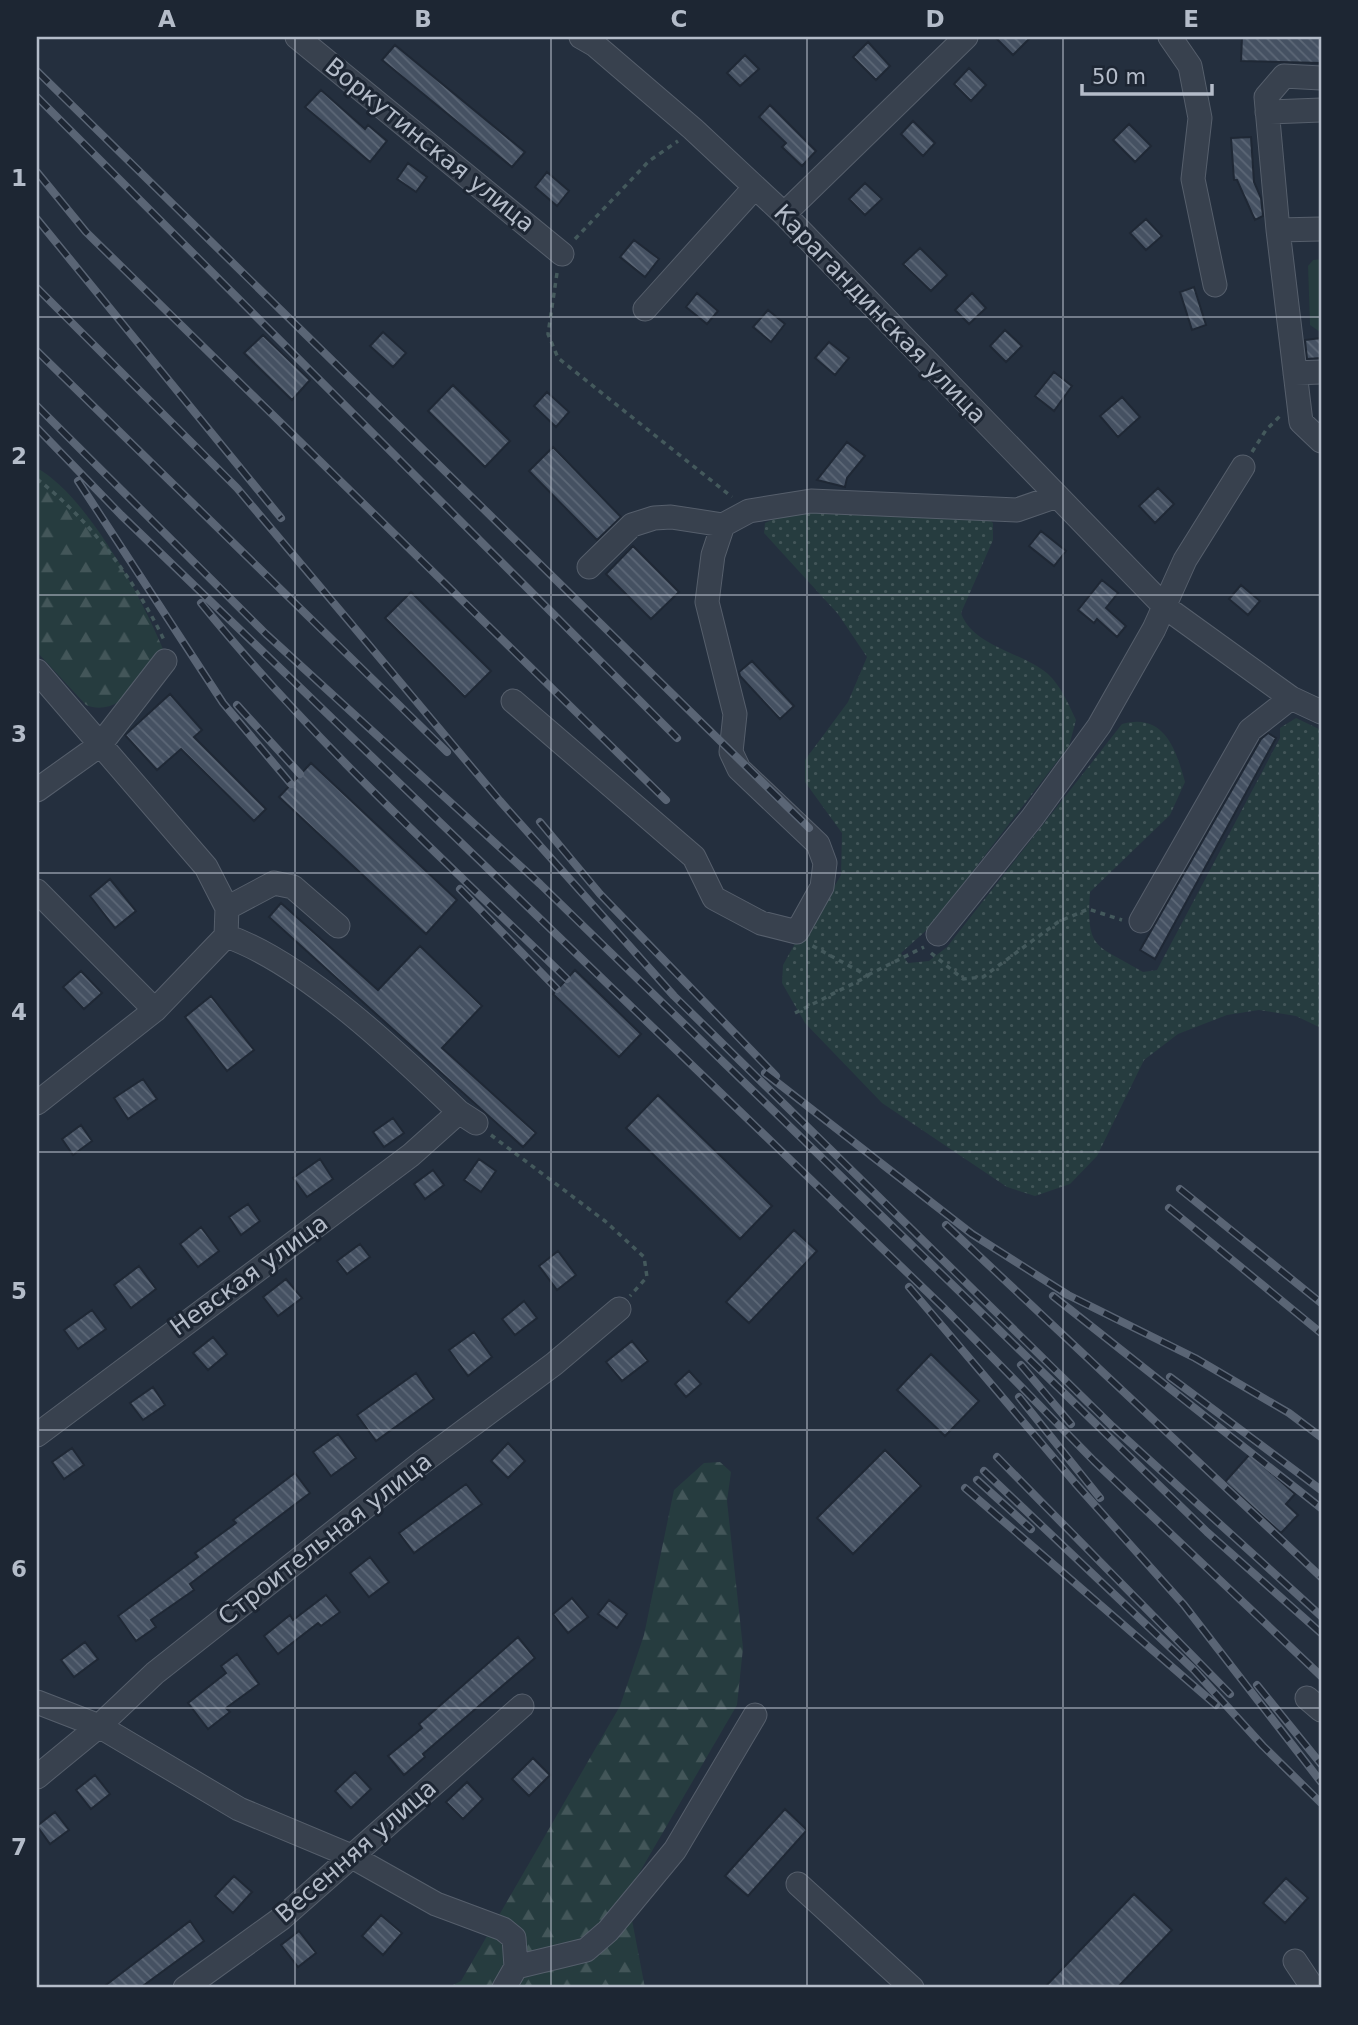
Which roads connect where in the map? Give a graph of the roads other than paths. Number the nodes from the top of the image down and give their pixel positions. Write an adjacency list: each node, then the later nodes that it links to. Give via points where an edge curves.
1 (297, 37): 12 (street, Воркутинская улица)
2 (966, 37): 9 (street)
3 (1170, 37): 13 (street, via 1190,66 1200,118 1193,179)
4 (593, 40): 8 (street, Карагандинская улица)
5 (1321, 78): 7 (street, via 1284,76 1266,97)
6 (1321, 110): 7 (street)
7 (1267, 113): 11 (street)
8 (755, 187): 9 (street, Карагандинская улица); 14 (street)
9 (784, 214): 19 (street, Карагандинская улица)
10 (1321, 229): 11 (street)
11 (1278, 230): 16 (street)
12 (562, 254)
13 (1215, 285)
14 (645, 309)
15 (1321, 372): 16 (street)
16 (1295, 373): 17 (street, via 1301,422)
17 (1321, 441)
18 (1242, 467): 22 (street, via 1185,560)
19 (1057, 496): 20 (street, via 1017,510 811,501 749,511); 22 (street, Карагандинская улица)
20 (723, 525): 21 (street, via 654,517 632,525); 26 (street, via 713,555 707,602 735,714 731,752 739,769 818,844 825,863 822,887 797,933 761,923 714,898 694,857)
21 (589, 567)
22 (1165, 607): 25 (street, Карагандинская улица); 35 (street, via 1099,726 1032,818)
23 (165, 661): 28 (street)
24 (37, 671): 28 (street)
25 (1291, 698): 27 (street, Карагандинская улица); 32 (street, via 1250,730)
26 (513, 701)
27 (1321, 712)
28 (100, 745): 29 (street); 31 (street, via 206,867)
29 (37, 790)
30 (37, 891): 36 (street)
31 (227, 908): 33 (street, via 274,883 293,887); 34 (street)
32 (1141, 921)
33 (338, 926)
34 (226, 936): 36 (street); 39 (street, Невская улица, via 277,961 347,1012 467,1117)
35 (931, 940)
36 (155, 1010): 37 (street)
37 (37, 1102)
38 (619, 1309): 43 (street, Строительная улица, via 155,1673)
39 (37, 1435)
40 (37, 1702): 43 (street)
41 (522, 1706): 45 (street, Весенняя улица)
42 (755, 1715): 48 (street, via 675,1850 608,1931 586,1950)
43 (99, 1726): 44 (street, Строительная улица); 45 (street, via 239,1809)
44 (37, 1777)
45 (349, 1856): 48 (street, via 436,1904 503,1928 514,1938); 49 (street, Весенняя улица, via 282,1918)
46 (798, 1884): 51 (street)
47 (1296, 1961): 52 (street)
48 (516, 1967): 50 (street)
49 (185, 1988)
50 (504, 1988)
51 (912, 1988)
52 (1313, 1988)

